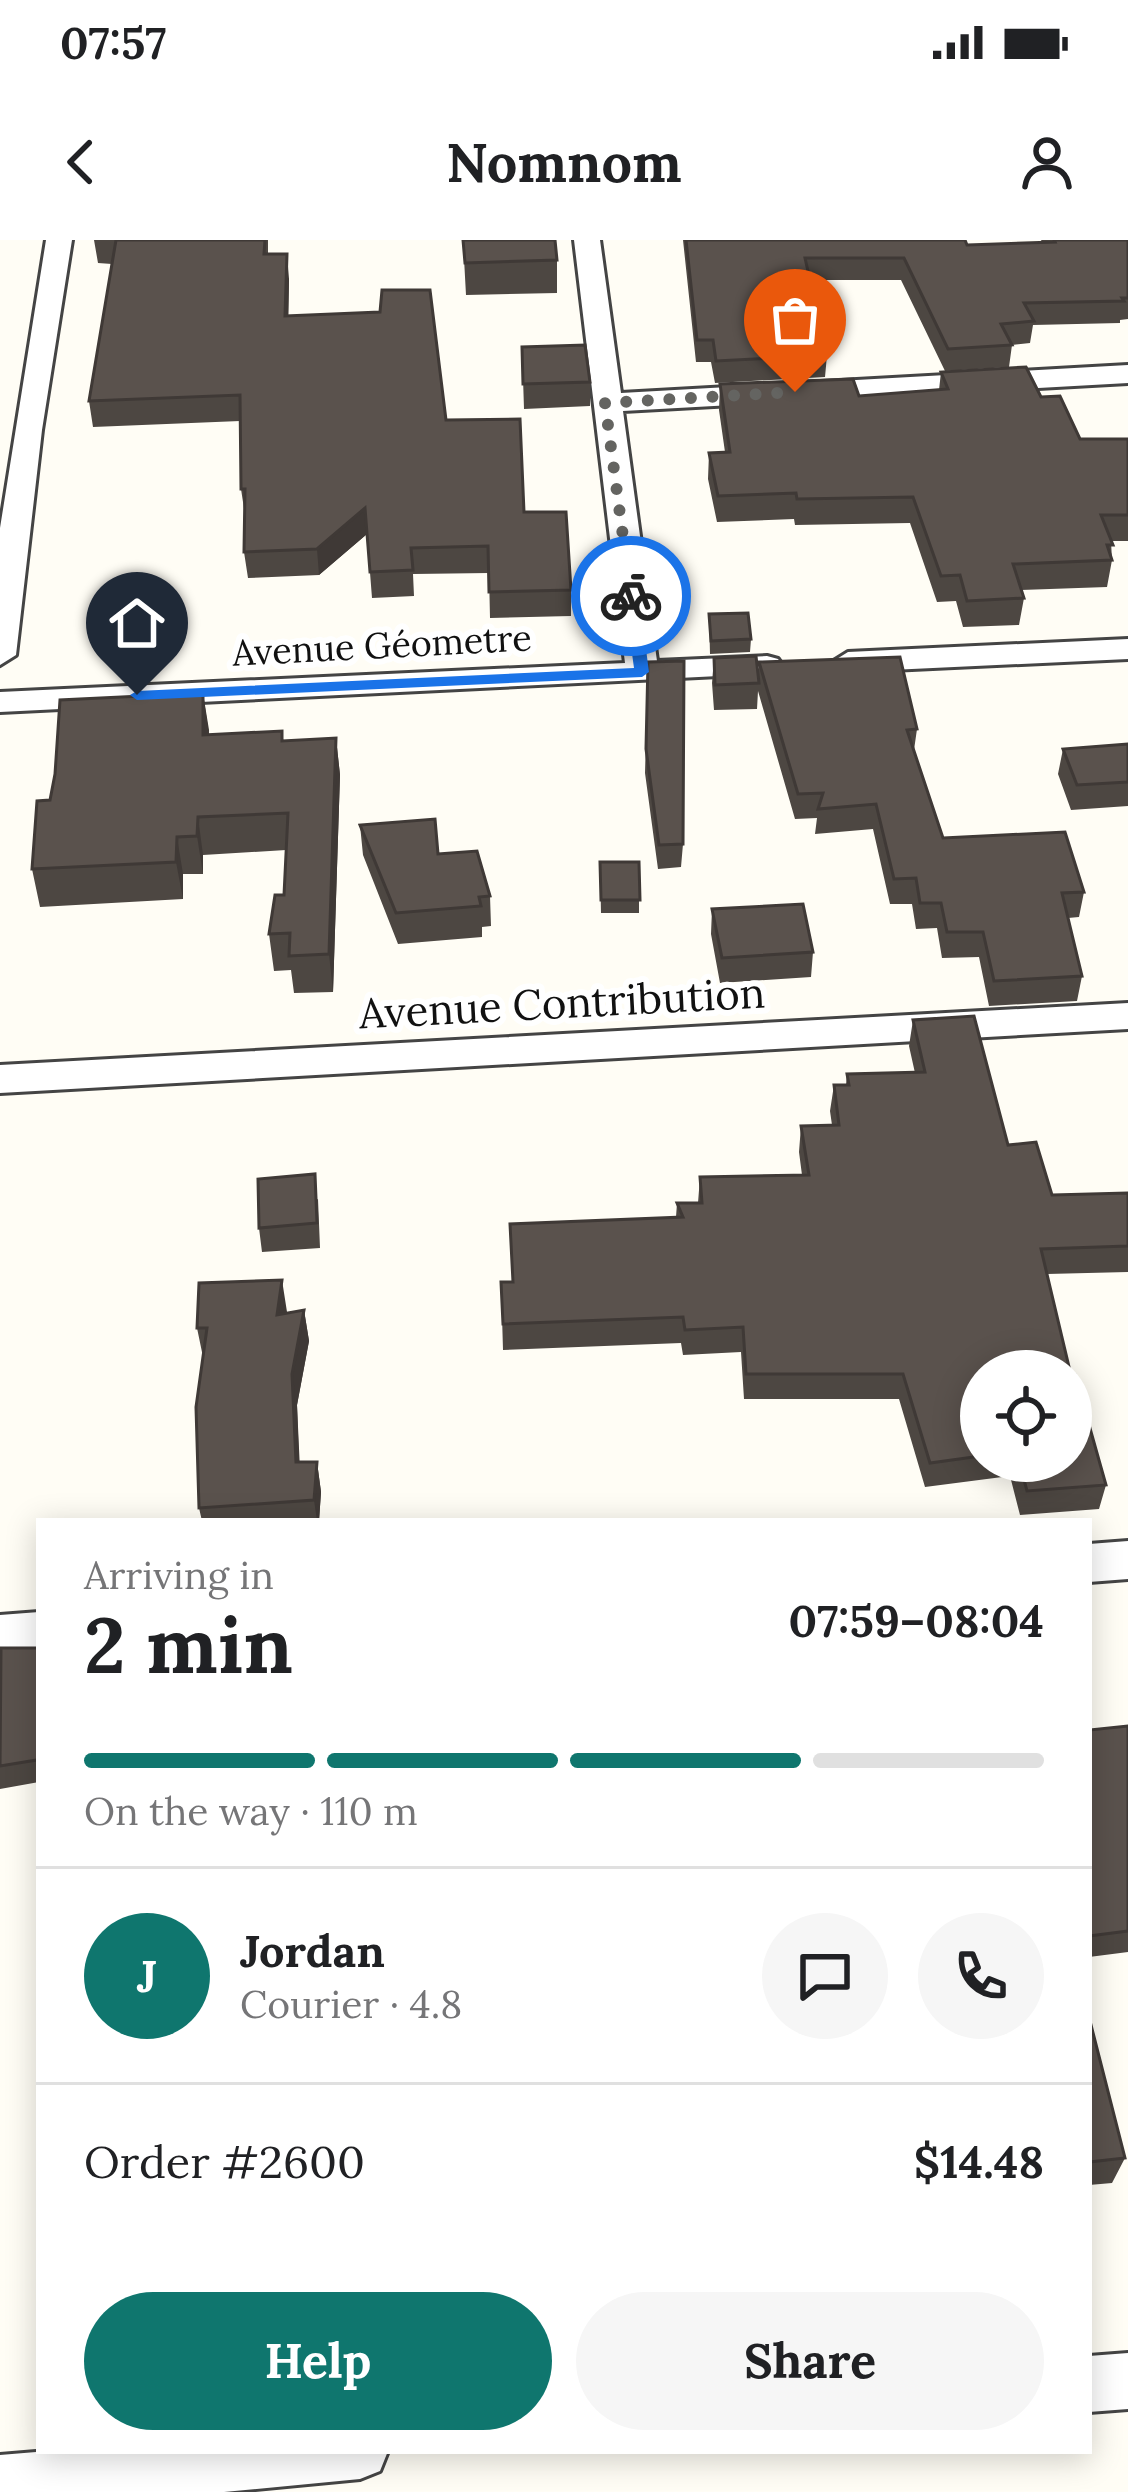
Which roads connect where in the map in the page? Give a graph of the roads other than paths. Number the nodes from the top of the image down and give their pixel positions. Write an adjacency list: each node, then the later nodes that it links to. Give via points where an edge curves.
1 (59, 240): 6 (street)
2 (587, 240): 4 (street)
3 (1128, 374): 4 (street)
4 (605, 403): 7 (street)
5 (1128, 649): 7 (street, Avenue Géometre)
6 (0, 655)
7 (642, 672): 8 (street, Avenue Géometre)
8 (0, 702)
9 (1128, 1016): 10 (street, Avenue Contribution)
10 (0, 1079)
11 (1128, 1560): 12 (street)
12 (1092, 1563)
13 (36, 1632): 14 (street)
14 (0, 1635)
15 (1128, 2381): 16 (street)
16 (1092, 2384)
17 (327, 2454): 18 (street)
18 (0, 2484)

